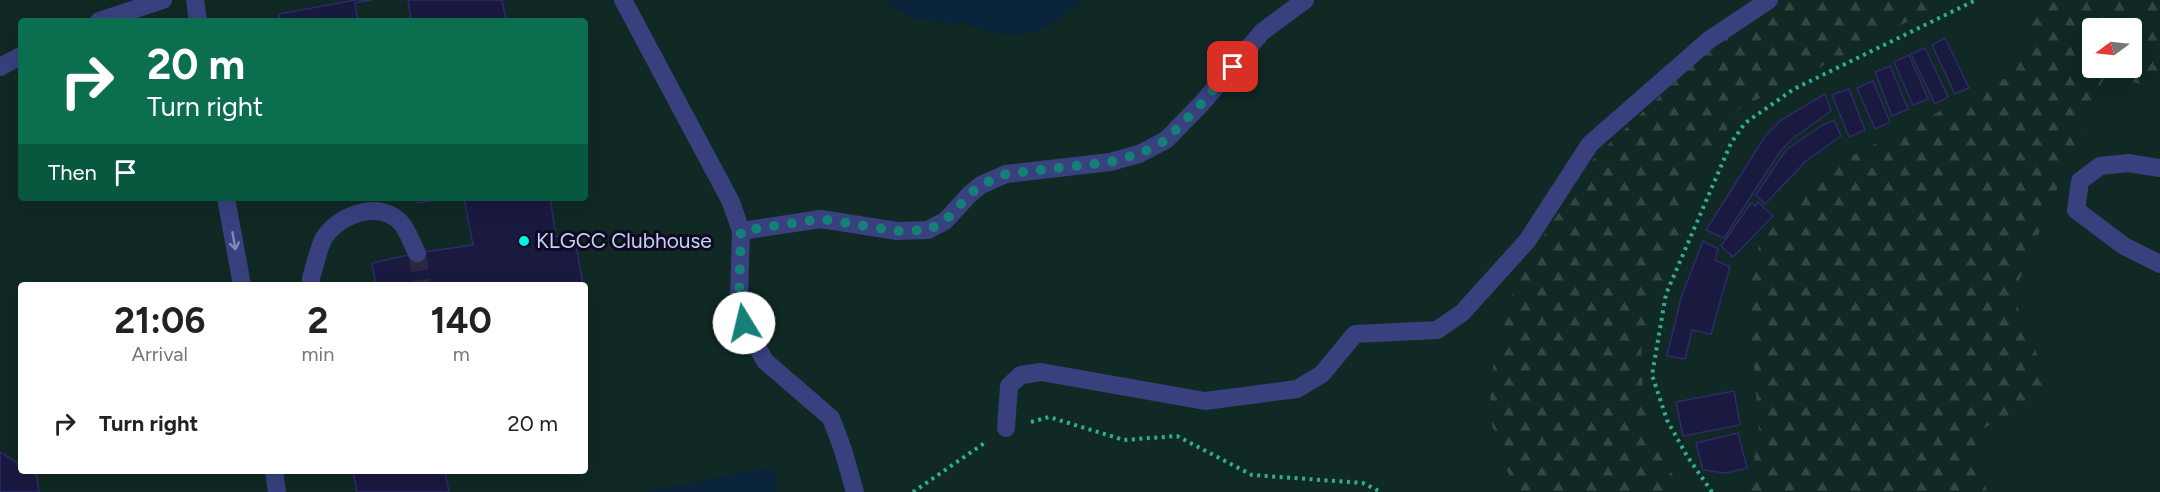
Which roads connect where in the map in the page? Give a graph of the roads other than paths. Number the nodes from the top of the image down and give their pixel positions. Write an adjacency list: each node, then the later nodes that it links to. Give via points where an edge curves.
1 (163, 0): 6 (lane)
2 (195, 0): 7 (lane)
3 (623, 0): 12 (lane, via 731,202)
4 (1305, 0): 12 (lane, via 1262,33 1166,140 1139,154 1110,162 1006,174 981,185 945,221 928,230 897,231 821,219)
5 (1769, 0): 17 (lane, via 1709,40 1590,144 1527,241 1462,313 1437,330 1355,334 1322,374 1297,389 1205,401 1041,372 1021,375 1009,386)
6 (108, 18)
7 (198, 18)
8 (18, 58): 9 (lane)
9 (0, 67)
10 (2160, 168): 14 (lane, via 2128,163 2100,166 2080,181 2076,210 2124,246)
11 (227, 201): 15 (lane, one-way to 15)
12 (741, 231): 20 (lane, via 739,297 744,323 765,361 831,418)
13 (417, 253): 16 (lane, via 402,224 393,217 361,211 338,222 324,238)
14 (2160, 264)
15 (241, 282)
16 (311, 282)
17 (1006, 428)
18 (275, 474): 19 (lane)
19 (278, 492)
20 (855, 492)

